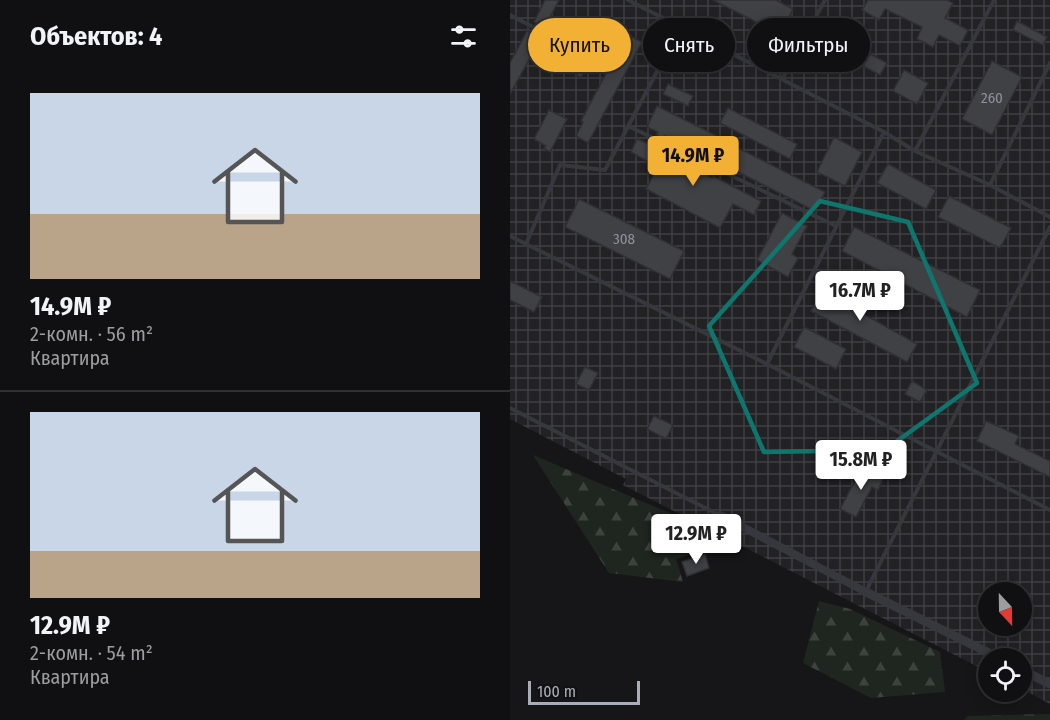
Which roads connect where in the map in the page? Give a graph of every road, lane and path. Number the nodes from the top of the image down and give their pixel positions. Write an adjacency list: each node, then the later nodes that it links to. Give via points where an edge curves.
1 (628, 0): 5 (lane)
2 (825, 0): 10 (lane)
3 (994, 0): 13 (lane)
4 (510, 15): 6 (lane)
5 (661, 18)
6 (528, 25)
7 (735, 56): 10 (lane)
8 (1050, 63): 14 (lane)
9 (657, 72): 11 (lane)
10 (782, 79): 12 (lane)
11 (628, 126): 16 (lane); 19 (lane, via 605,170 560,165)
12 (884, 132): 13 (lane); 16 (lane)
13 (915, 151): 14 (lane)
14 (990, 185): 15 (lane)
15 (1050, 217)
16 (836, 226): 20 (lane)
17 (1050, 227): 22 (lane)
18 (510, 236): 19 (lane)
19 (526, 244): 20 (lane)
20 (767, 364): 22 (lane)
21 (510, 408): 24 (lane)
22 (938, 453): 23 (lane); 25 (lane)
23 (1050, 510)
24 (720, 516): 25 (street)
25 (866, 592): 26 (street)
26 (979, 648)
27 (1032, 675): 28 (street)
28 (1050, 684)

